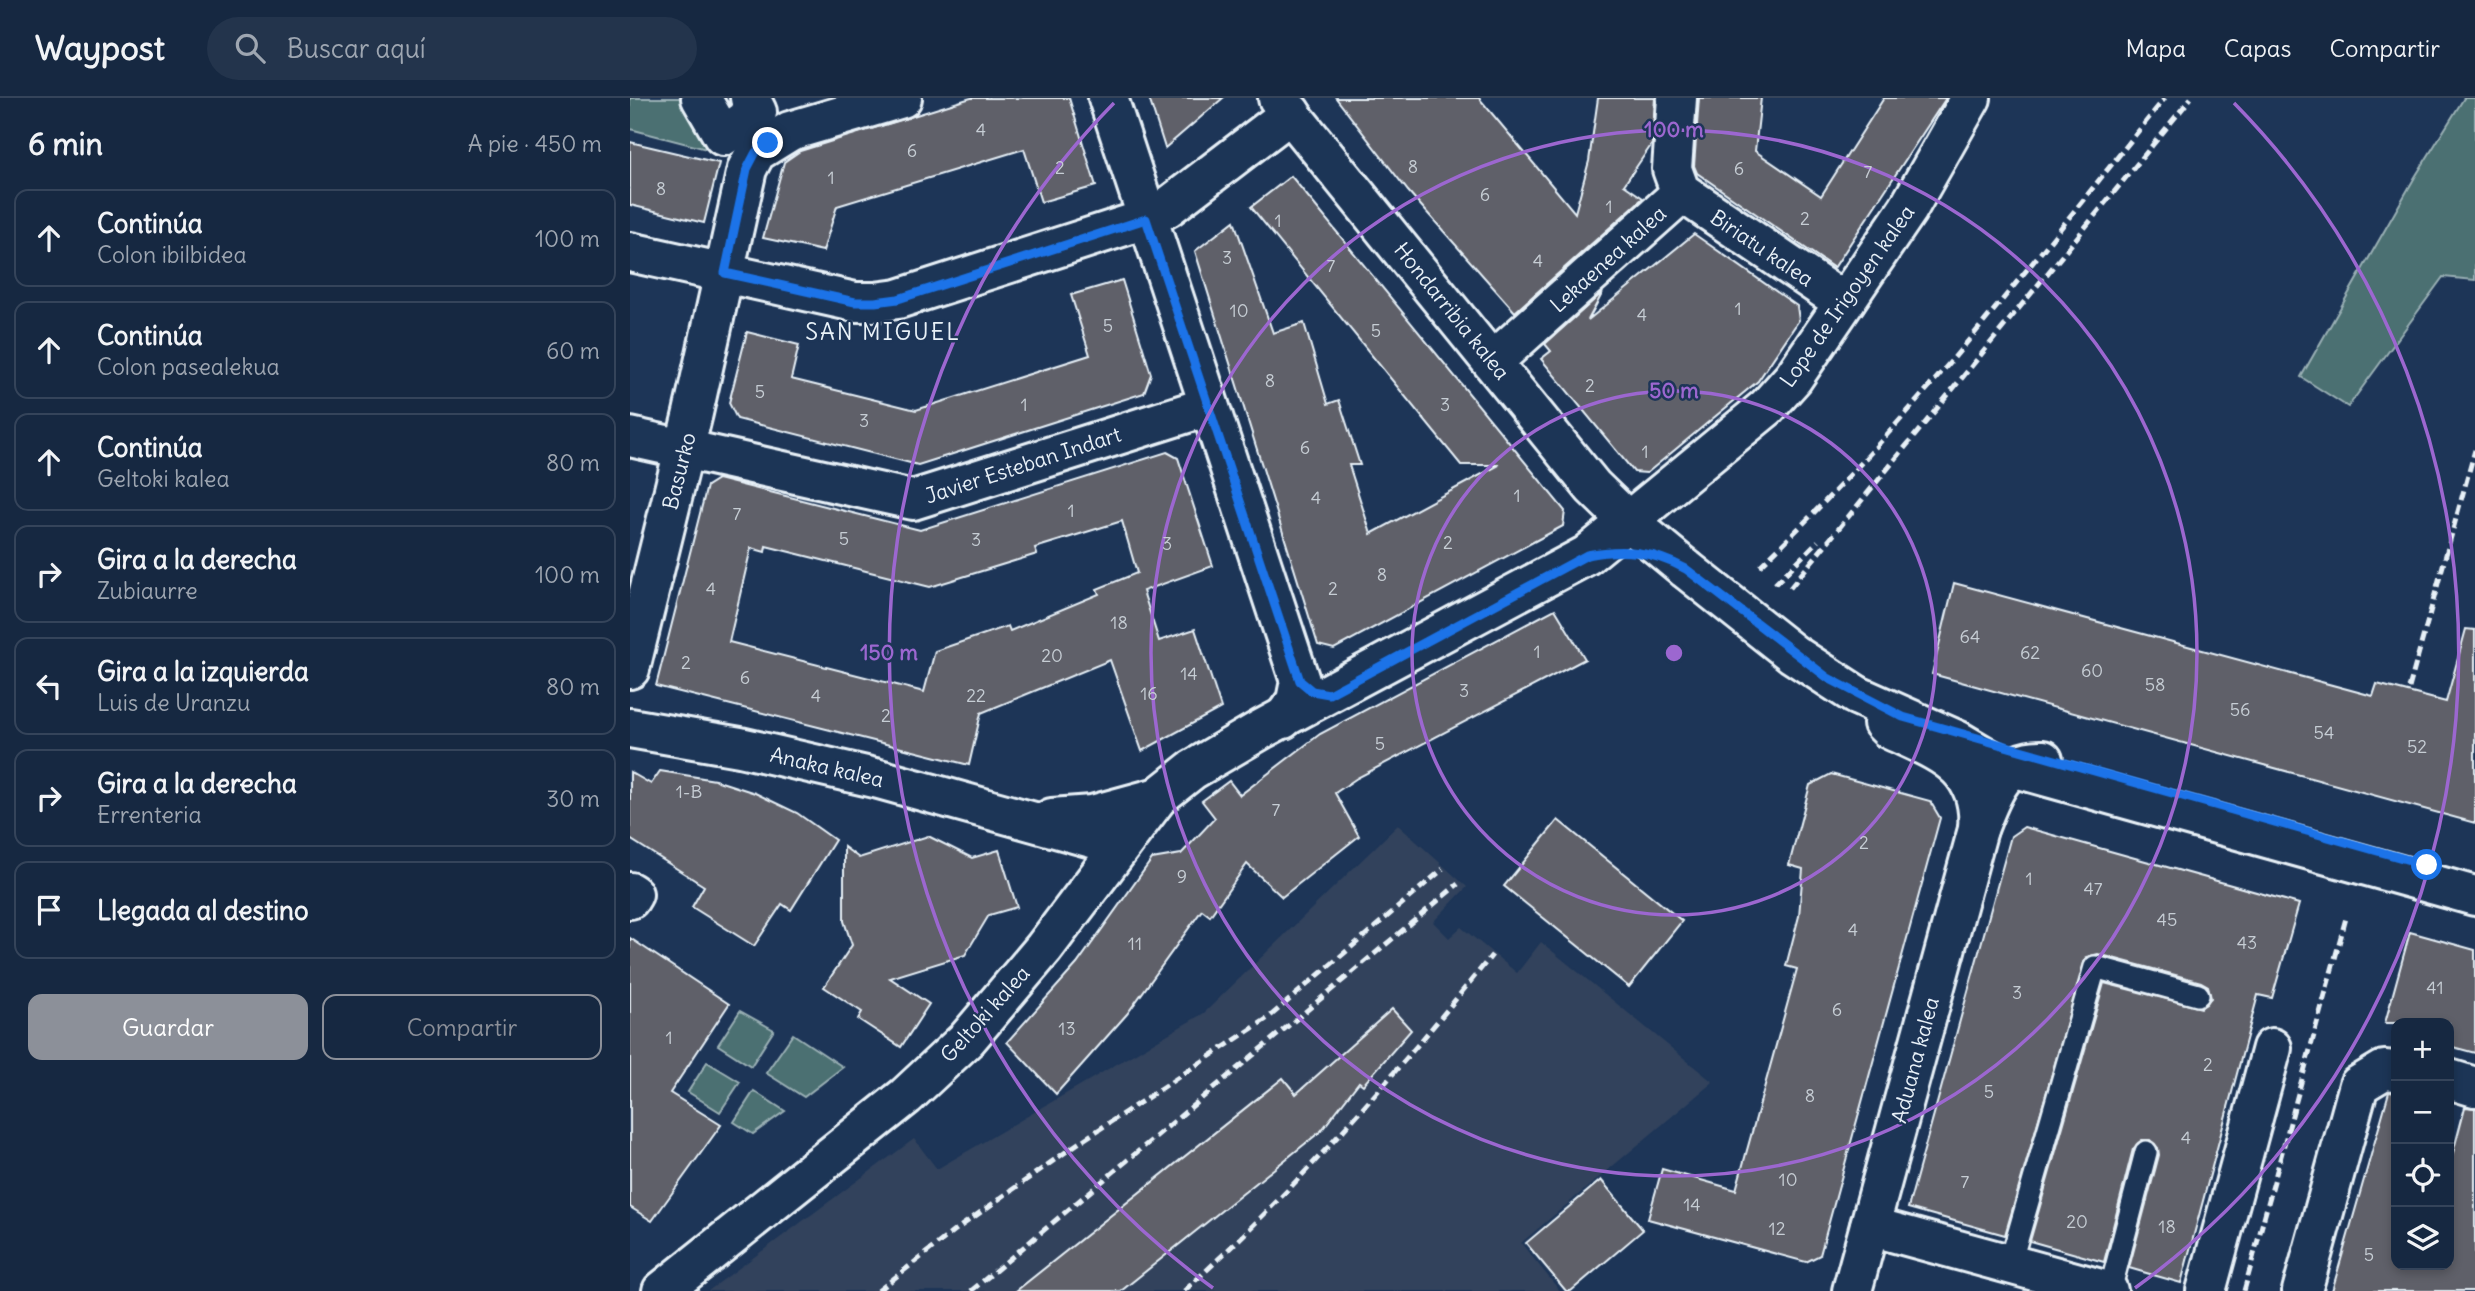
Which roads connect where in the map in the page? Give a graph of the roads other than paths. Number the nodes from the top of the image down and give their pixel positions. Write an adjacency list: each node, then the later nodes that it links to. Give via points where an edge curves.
1 (701, 98): 2 (street, via 723,136 757,112)
2 (750, 98)
3 (902, 98): 11 (street, Basurko, via 790,131 756,152 747,169)
4 (1108, 98): 9 (street)
5 (1677, 98): 8 (street, Lekaenea kalea, via 1671,169)
6 (1971, 98): 12 (street, Lope de Irigoyen kalea, via 1908,209)
7 (1285, 106): 9 (street, via 1168,207); 13 (street, Hondarribia kalea)
8 (1680, 191): 12 (street, Biriatu kalea); 13 (street, Lekaenea kalea)
9 (1146, 219): 11 (street, via 887,300 855,302); 14 (street)
10 (630, 252): 11 (street)
11 (725, 273): 16 (street, Basurko)
12 (1846, 300): 18 (street, Lope de Irigoyen kalea, via 1793,378 1767,407)
13 (1492, 359): 17 (street, Hondarribia kalea)
14 (1209, 406): 16 (street, Javier Esteban Indart, via 913,500); 22 (street)
15 (630, 437): 16 (street, Javier Esteban Indart)
16 (685, 447): 21 (street, Basurko)
17 (1593, 487): 18 (street, Hondarribia kalea); 19 (street, via 1598,522)
18 (1628, 521): 19 (street, Geltoki kalea); 20 (street, Hondarribia kalea)
19 (1587, 555): 20 (street, Geltoki kalea, via 1636,551); 22 (street, Geltoki kalea)
20 (1686, 569): 23 (street, bridge, via 1793,654)
21 (630, 669)
22 (1315, 687): 28 (street, Geltoki kalea, via 1283,719 1192,771)
23 (1856, 695): 24 (street); 31 (street, Aduana kalea, via 1889,729 1945,757 1966,775 1978,800)
24 (1927, 725): 26 (street); 27 (street)
25 (630, 728): 29 (street, Anaka kalea, via 740,747)
26 (2051, 760): 27 (street); 33 (street)
27 (2003, 765): 31 (street, Aduana kalea); 34 (street)
28 (1158, 797): 30 (street, Anaka kalea); 32 (street, Geltoki kalea)
29 (1022, 816): 30 (street, Anaka kalea); 32 (street, Anaka kalea); 35 (street, Anaka kalea, via 1057,837 1073,855 1080,879)
30 (1080, 816): 32 (street, via 1100,824)
31 (1978, 829): 42 (street, Aduana kalea)
32 (1116, 845): 35 (street, Geltoki kalea)
33 (2475, 878)
34 (2475, 896)
35 (1077, 904): 44 (street, Geltoki kalea, via 967,1038 926,1077)
36 (2198, 995): 43 (lane, via 2095,967)
37 (2272, 1048): 47 (street)
38 (2391, 1071): 48 (street, via 2359,1085)
39 (2454, 1081): 40 (street)
40 (2475, 1087)
41 (2146, 1152): 46 (lane)
42 (1870, 1226): 43 (street); 45 (street, Aduana kalea)
43 (2010, 1264): 46 (street)
44 (662, 1291)
45 (1852, 1291)
46 (2109, 1291)
47 (2206, 1291)
48 (2302, 1291)

